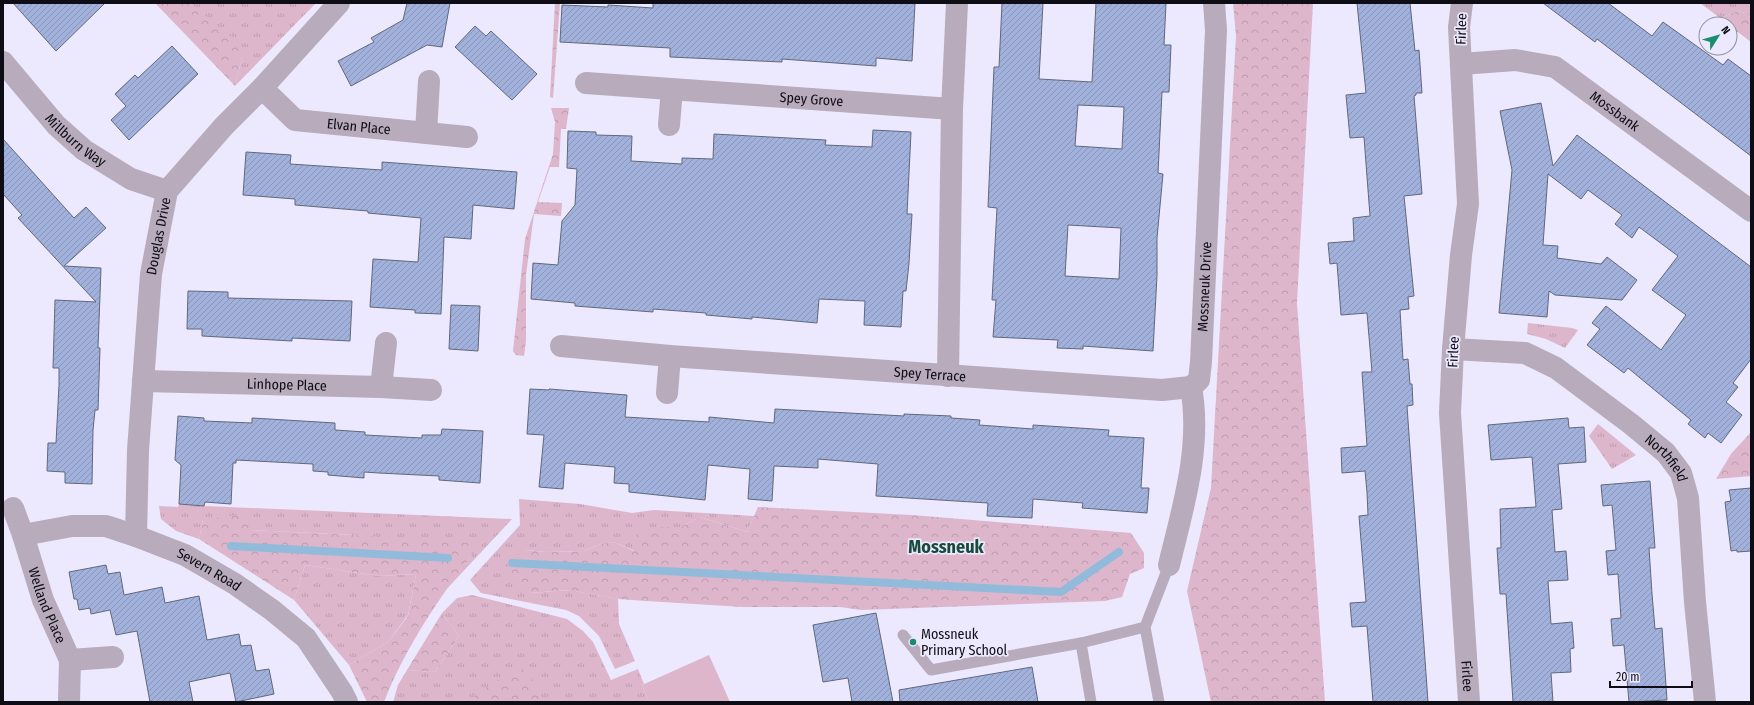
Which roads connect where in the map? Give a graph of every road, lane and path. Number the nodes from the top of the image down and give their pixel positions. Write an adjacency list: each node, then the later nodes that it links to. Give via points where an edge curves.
1 (340, 3): 9 (street, Douglas Drive)
2 (956, 3): 11 (street)
3 (1214, 3): 24 (street, Mossneuk Drive, via 1216,30 1201,362 1199,380)
4 (1462, 3): 6 (street, Firlee, via 1459,27)
5 (3, 62): 15 (street, Millburn Way, via 56,125 84,150 131,179)
6 (1461, 64): 16 (street, Mossbank, via 1515,60 1555,67); 19 (street, Firlee, via 1468,204)
7 (429, 81): 13 (street)
8 (586, 82): 10 (street, Spey Grove)
9 (262, 88): 13 (street, Elvan Place, via 295,120); 15 (street, Douglas Drive, via 224,126)
10 (672, 89): 11 (street, Spey Grove); 12 (street)
11 (952, 109): 21 (street)
12 (669, 125)
13 (426, 132): 14 (street, Elvan Place)
14 (467, 137)
15 (167, 192): 22 (street, Douglas Drive, via 151,274)
16 (1751, 211)
17 (386, 343): 23 (street)
18 (561, 346): 20 (street, Spey Terrace)
19 (1453, 349): 40 (street, Firlee, via 1450,413); 41 (street, Northfield, via 1525,353 1550,365 1631,424 1670,458 1680,474 1688,498)
20 (670, 356): 21 (street, Spey Terrace); 26 (street)
21 (948, 376): 24 (street, Spey Terrace, via 1162,390)
22 (143, 381): 23 (street, Linhope Place); 29 (street, Douglas Drive)
23 (381, 387): 25 (street, Linhope Place)
24 (1191, 387): 30 (street, via 1195,410 1188,486)
25 (431, 390)
26 (667, 393)
27 (13, 508): 28 (street, Welland Place)
28 (23, 535): 29 (street, Severn Road, via 72,526 106,526); 35 (street, Welland Place, via 43,600)
29 (136, 536): 37 (street, Severn Road, via 185,555 235,584 272,610 306,638)
30 (1169, 565): 31 (lane)
31 (1145, 627): 33 (lane); 39 (lane)
32 (903, 635): 33 (lane, via 931,670)
33 (1080, 643): 38 (lane)
34 (113, 657): 35 (street)
35 (70, 660): 36 (street, Welland Place)
36 (69, 702)
37 (347, 702)
38 (1091, 702)
39 (1159, 702)
40 (1469, 702)
41 (1705, 702)

